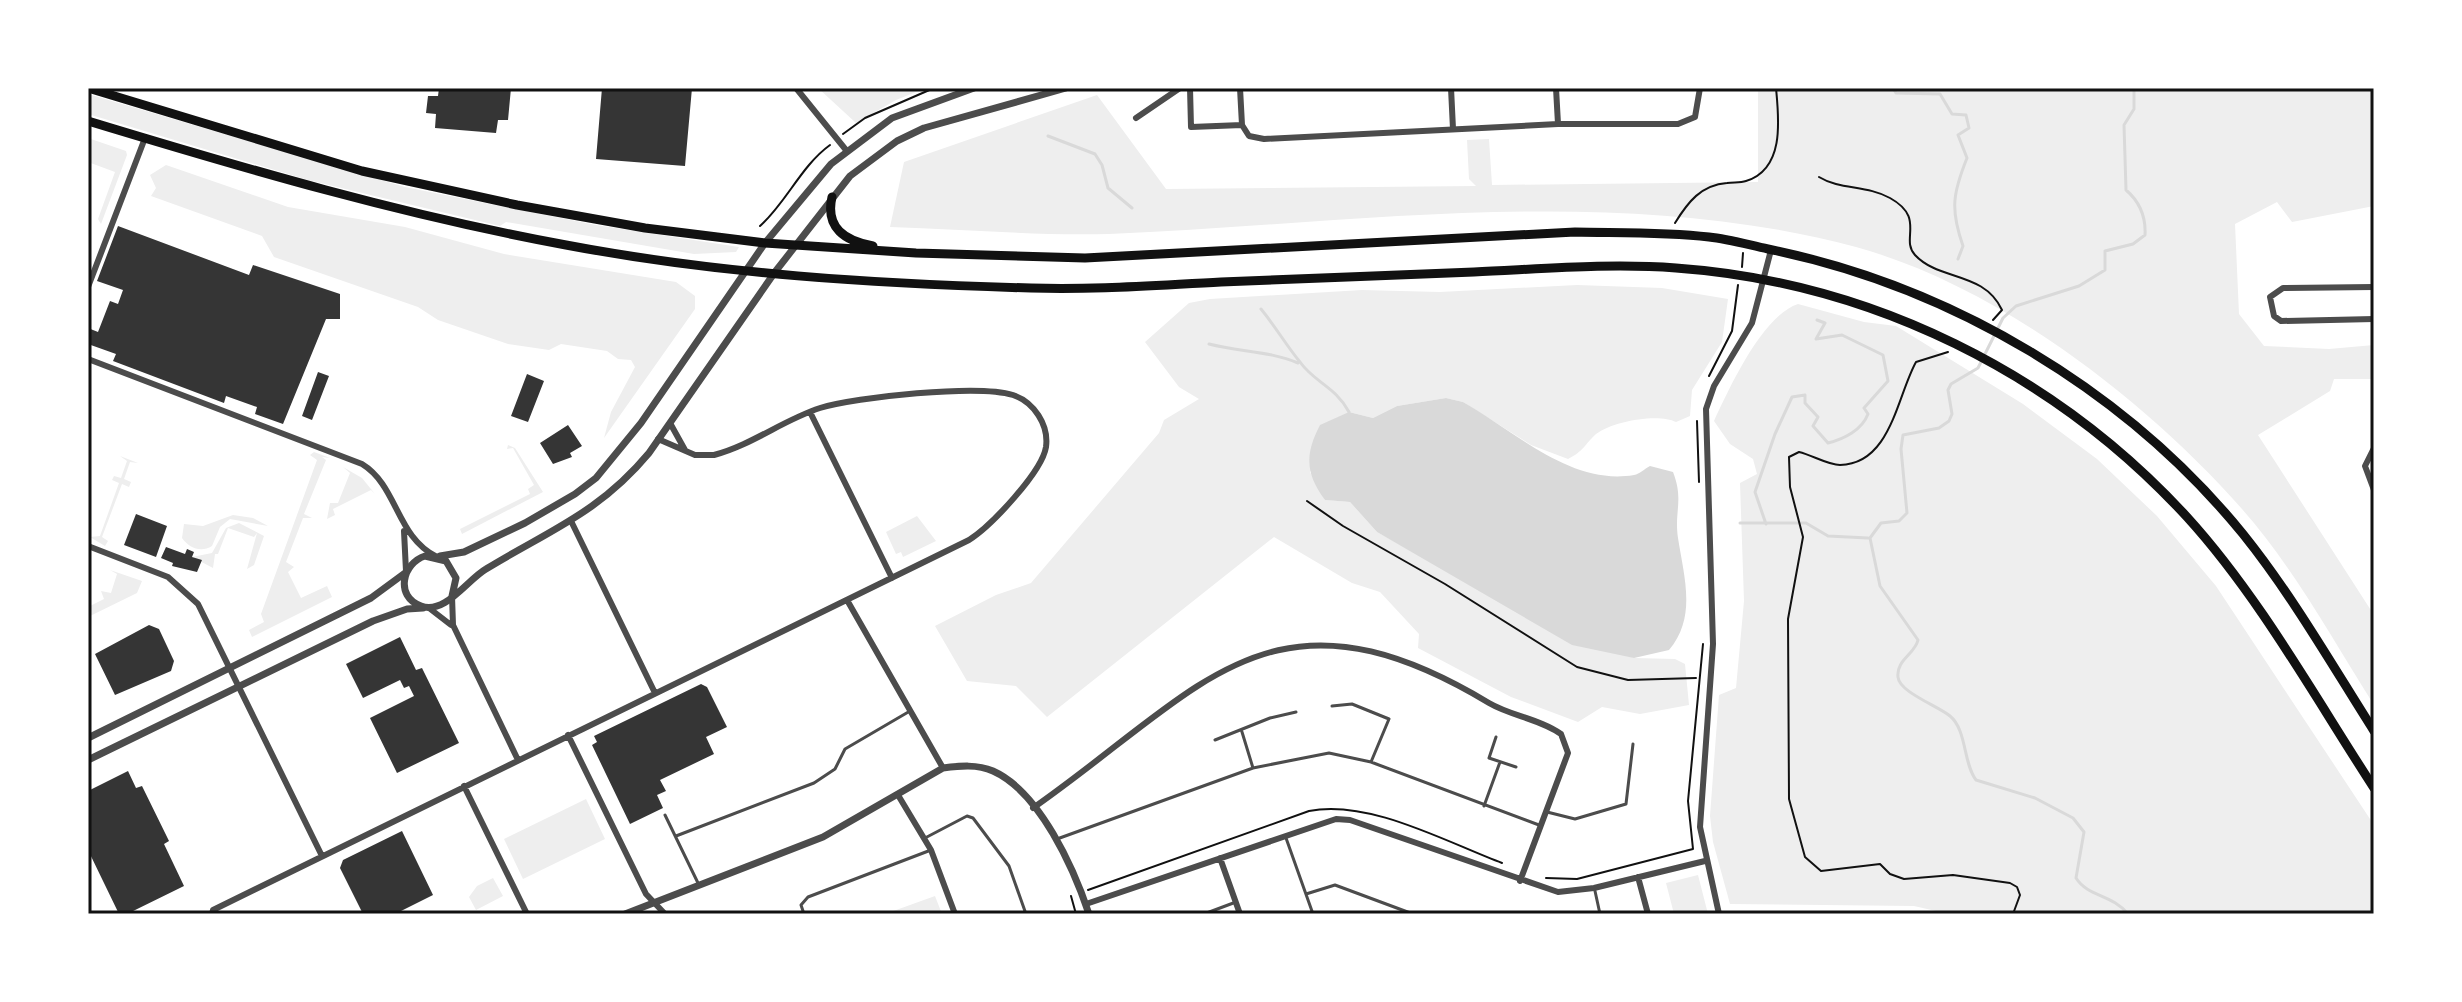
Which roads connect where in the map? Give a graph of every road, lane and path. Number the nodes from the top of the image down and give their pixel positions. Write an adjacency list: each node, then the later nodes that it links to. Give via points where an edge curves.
1 (88, 88): 22 (main road, via 362,171 546,210)
2 (796, 88): 18 (street)
3 (974, 88): 18 (street, via 909,110)
4 (1066, 88): 20 (street, via 904,137 873,157)
5 (1180, 88): 12 (street)
6 (1190, 88): 15 (street, via 1191,127)
7 (1240, 88): 15 (street)
8 (1451, 88): 16 (street)
9 (1556, 88): 14 (street)
10 (1700, 88): 14 (street, via 1695,117 1678,124)
11 (1776, 88): 21 (path, via 1779,130 1771,160 1749,180 1700,192)
12 (1136, 118)
13 (88, 121): 17 (main road)
14 (1558, 124): 16 (street)
15 (1242, 125): 16 (street, via 1249,136 1264,139)
16 (1453, 129)
17 (145, 138): 27 (main road, via 423,215 569,246); 31 (street)
18 (846, 150): 22 (street)
19 (1819, 177): 34 (path, via 1868,189 1904,209 1913,230 1912,253 1982,287 2000,304 2002,310)
20 (832, 197): 24 (street); 26 (main road, via 832,221 845,238)
21 (1674, 224)
22 (765, 243): 24 (main road); 27 (street)
23 (1745, 244): 25 (main road); 26 (main road, via 1711,237 1575,232 1085,258); 29 (path)
24 (796, 246): 26 (main road); 28 (street)
25 (1771, 250): 30 (street); 65 (main road, via 1875,276 1956,311 2116,409 2197,483 2241,532)
26 (916, 253)
27 (748, 269): 28 (main road); 50 (street, via 641,423 596,478 525,523 464,552)
28 (775, 272): 29 (main road, via 885,283 1041,288 1615,265); 40 (street)
29 (1741, 275): 30 (main road); 37 (path, via 1732,331)
30 (1766, 279): 80 (main road, via 1854,301 1937,335 2036,388 2134,466 2188,518 2237,581); 94 (street, via 1752,323 1706,409 1713,644 1700,813)
31 (88, 287)
32 (2374, 287): 33 (street, via 2283,288 2270,297 2274,316 2281,321)
33 (2374, 319)
34 (1985, 329)
35 (1960, 351): 122 (path, via 1916,362 1883,439 1860,460 1837,465 1799,452 1789,457 1790,487 1803,537 1788,619 1789,799 1805,857 1821,871 1880,864 1904,879 1953,875 2010,883 2020,895)
36 (88, 359): 47 (street, via 353,459 374,473)
37 (1706, 383)
38 (810, 412): 43 (street, via 724,453 705,456); 52 (street); 52 (street, via 896,395 1000,393 1027,402 1042,421 1042,459 980,531)
39 (1698, 413): 44 (path)
40 (670, 423): 41 (street); 43 (street)
41 (658, 439): 43 (street); 48 (street, via 618,487)
42 (2374, 448): 45 (street, via 2365,466)
43 (685, 450)
44 (1699, 484)
45 (2374, 490)
46 (1307, 501): 59 (path, via 1577,667 1628,680)
47 (400, 520): 50 (street, via 419,546); 51 (street)
48 (572, 523): 53 (street, via 487,568); 61 (street)
49 (88, 546): 58 (street, via 182,587 198,604)
50 (437, 557): 51 (street, via 419,558); 53 (street, via 454,572)
51 (405, 573): 55 (street, via 409,597); 58 (street, via 383,592)
52 (892, 578): 54 (street)
53 (452, 596): 55 (street); 57 (street, via 450,615)
54 (847, 600): 61 (street); 63 (street)
55 (429, 608): 57 (street, via 445,617); 60 (street, via 407,609 373,621)
56 (1706, 633): 59 (path)
57 (457, 635): 73 (street)
58 (230, 667): 60 (street); 69 (street)
59 (1697, 678): 96 (path, via 1688,801 1690,852 1564,880)
60 (239, 687): 72 (street); 92 (street)
61 (655, 693): 67 (street)
62 (1332, 706): 74 (lane, via 1352,704 1389,719)
63 (910, 711): 77 (street); 88 (lane, via 845,749 835,769 814,783)
64 (1296, 712): 66 (lane)
65 (2374, 731)
66 (1242, 732): 70 (lane); 78 (lane)
67 (568, 735): 73 (street); 103 (street)
68 (1496, 737): 75 (lane, via 1489,758)
69 (88, 738)
70 (1215, 740)
71 (1633, 744): 84 (lane, via 1626,804 1575,819)
72 (88, 760)
73 (518, 760): 79 (street)
74 (1371, 762): 78 (lane, via 1329,753); 82 (lane)
75 (1500, 762): 76 (lane); 82 (lane)
76 (1516, 767)
77 (943, 768): 81 (street); 83 (street, via 992,770)
78 (1253, 768): 90 (lane)
79 (464, 786): 92 (street); 107 (street)
80 (2374, 788)
81 (898, 795): 89 (street); 99 (street, via 823,837)
82 (1484, 806): 86 (lane)
83 (1033, 808): 84 (street, via 1215,674 1265,652 1304,645 1361,650 1432,671 1506,712 1557,731 1568,753); 90 (street)
84 (1547, 812): 86 (street)
85 (665, 815): 88 (lane)
86 (1542, 826): 96 (street)
87 (1284, 835): 93 (street); 98 (street, via 1325,820 1350,820); 102 (lane)
88 (676, 836): 99 (lane)
89 (925, 838): 91 (street); 112 (lane, via 967,816 973,818 1009,866)
90 (1057, 839): 101 (street)
91 (931, 850): 110 (lane, via 808,897 801,905); 111 (street)
92 (322, 856): 106 (street)
93 (1220, 858): 104 (street); 105 (street)
94 (1705, 861): 97 (street); 121 (street)
95 (1505, 864): 101 (path, via 1369,813 1337,807 1309,811)
96 (1524, 871): 98 (street)
97 (1638, 877): 100 (street); 120 (street)
98 (1520, 881): 100 (street, via 1558,892)
99 (698, 883): 103 (street)
100 (1594, 888): 119 (lane)
101 (1082, 892): 105 (street); 113 (path, via 1071,896)
102 (1306, 894): 117 (lane); 118 (lane, via 1335,885)
103 (653, 901): 108 (street); 109 (street)
104 (1236, 902): 115 (lane); 116 (street)
105 (1086, 904): 114 (street)
106 (212, 914)
107 (527, 914)
108 (625, 914)
109 (665, 914)
110 (804, 914)
111 (955, 914)
112 (1026, 914)
113 (1076, 914)
114 (1089, 914)
115 (1204, 914)
116 (1240, 914)
117 (1313, 914)
118 (1413, 914)
119 (1600, 914)
120 (1648, 914)
121 (1719, 914)
122 (2013, 914)

